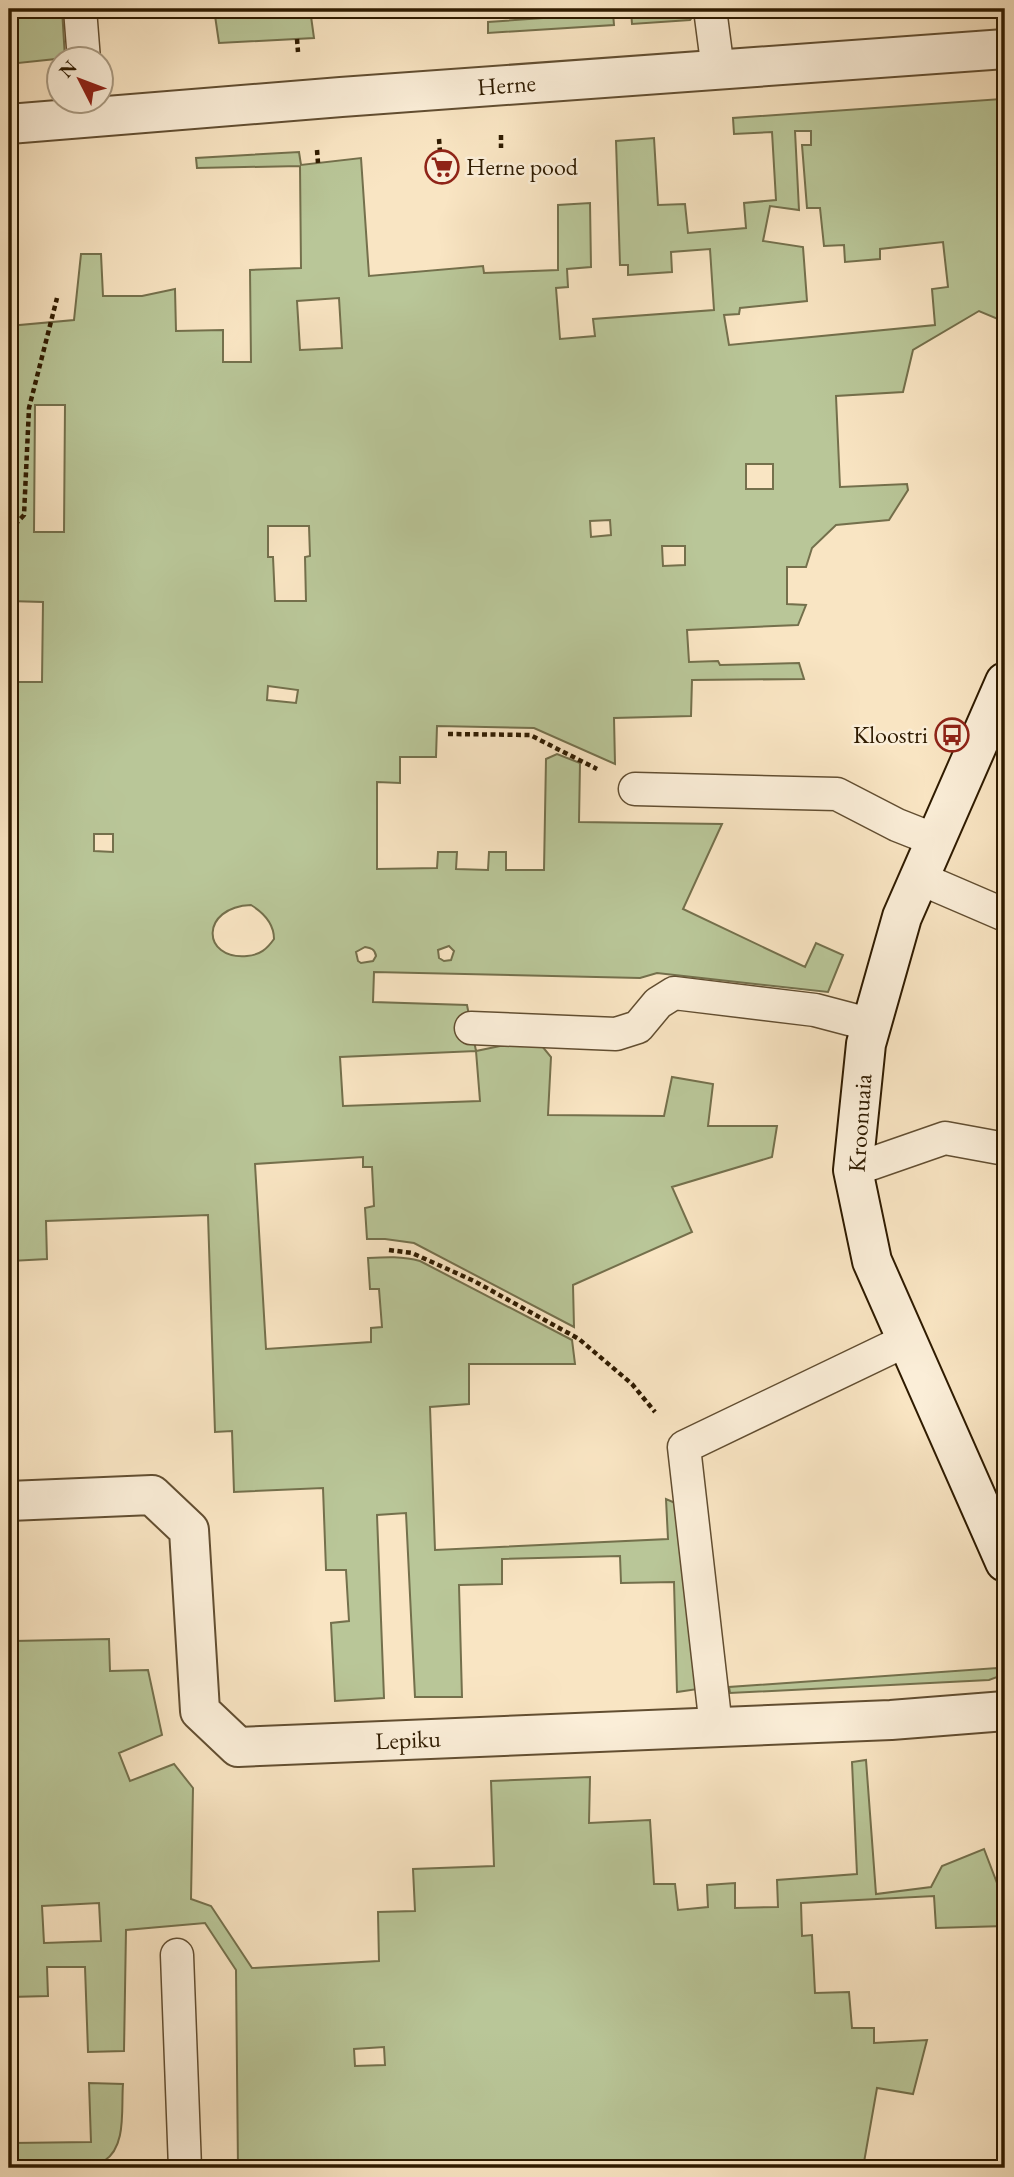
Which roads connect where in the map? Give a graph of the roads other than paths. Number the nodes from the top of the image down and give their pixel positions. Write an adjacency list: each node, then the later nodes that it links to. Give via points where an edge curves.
1 (80, 9): 3 (lane)
2 (710, 9): 5 (lane)
3 (83, 46)
4 (1005, 49): 5 (street, Herne)
5 (718, 70): 6 (street, Herne)
6 (116, 108)
7 (54, 116): 8 (street, Herne)
8 (9, 124)
9 (1005, 682): 11 (street, Kroonuaia)
10 (635, 789): 11 (lane, via 838,794)
11 (935, 840): 12 (street, Kroonuaia)
12 (919, 878): 13 (lane); 14 (street, Kroonuaia, via 902,917)
13 (1005, 915)
14 (872, 1025): 15 (lane, via 815,1010 674,993 658,1003 638,1027 616,1034); 17 (street, Kroonuaia)
15 (471, 1028)
16 (1005, 1149): 17 (lane, via 945,1138)
17 (853, 1170): 18 (street, Kroonuaia, via 872,1261)
18 (907, 1340): 20 (street, Kroonuaia); 22 (lane, via 684,1447)
19 (9, 1501): 22 (street, Lepiku, via 152,1495 189,1530 200,1711 238,1747)
20 (1005, 1562)
21 (1005, 1711): 22 (street, Lepiku)
22 (716, 1727)
23 (177, 1955): 24 (lane)
24 (185, 2168)

